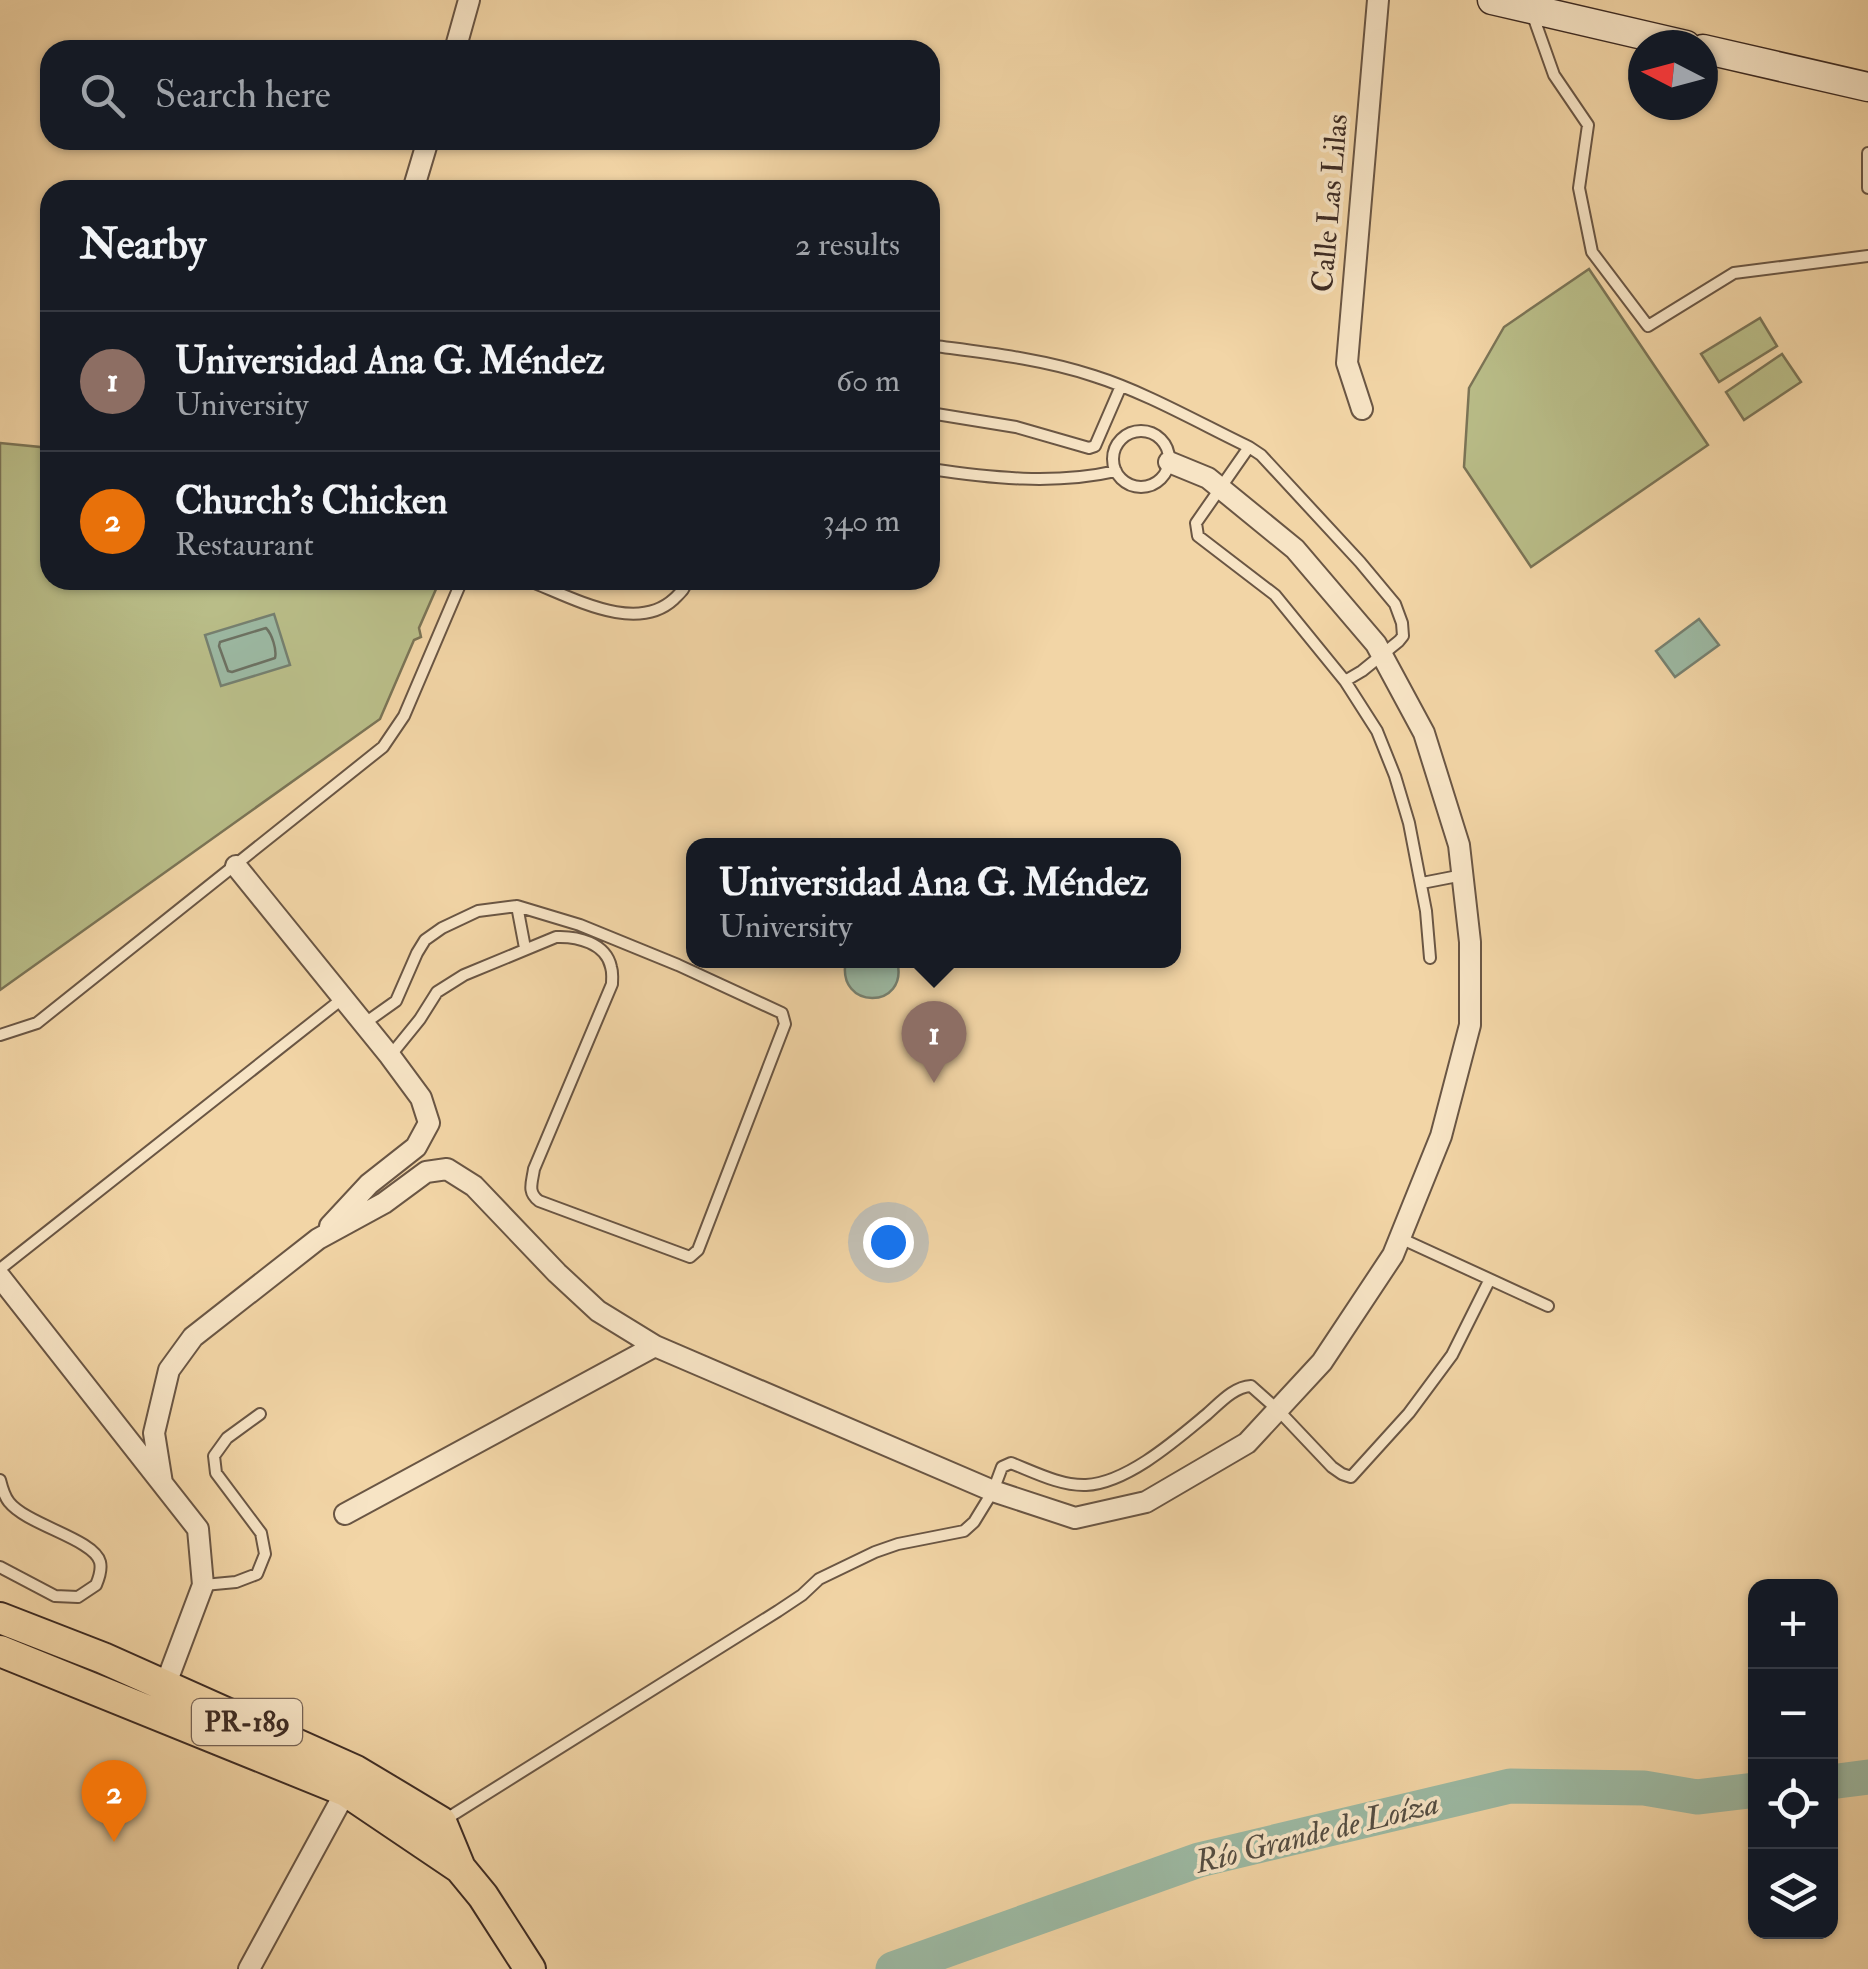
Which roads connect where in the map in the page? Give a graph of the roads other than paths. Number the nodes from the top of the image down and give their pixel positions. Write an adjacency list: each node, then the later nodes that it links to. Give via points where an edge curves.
1 (470, 0): 6 (street)
2 (1378, 0): 16 (street, Calle Las Lilas, via 1347,363)
3 (1492, 0): 4 (street)
4 (1531, 9): 5 (street); 13 (lane, via 1554,75 1588,126 1580,188 1592,252 1648,326 1734,273)
5 (1628, 32)
6 (458, 40)
7 (1718, 52): 8 (street)
8 (1868, 87)
9 (425, 150): 11 (street)
10 (1868, 153): 12 (lane)
11 (417, 180)
12 (1868, 188)
13 (1868, 256)
14 (940, 347): 15 (lane, via 1046,362)
15 (1121, 386): 17 (lane, via 1089,448); 18 (lane)
16 (1362, 409)
17 (940, 415)
18 (1249, 447): 22 (lane); 26 (lane, via 1395,604 1402,636)
19 (1169, 462): 21 (lane, via 1165,475 1147,487 1126,484); 21 (lane, via 1164,443 1135,432 1117,444); 22 (street)
20 (940, 471): 21 (lane, via 1038,480)
21 (1116, 471)
22 (1220, 488): 26 (street, via 1294,549); 27 (lane, via 1196,523 1198,536 1274,595)
23 (458, 590): 28 (lane, via 404,716 383,746)
24 (554, 590): 25 (lane, via 636,616 665,607)
25 (683, 590)
26 (1383, 654): 27 (lane); 29 (street, via 1424,733)
27 (1344, 681): 30 (lane, via 1378,731 1410,823)
28 (236, 866): 34 (street); 36 (lane, via 38,1023)
29 (1463, 876): 30 (lane); 38 (street, via 1470,1025 1441,1136)
30 (1422, 883): 33 (lane)
31 (517, 906): 32 (lane); 32 (lane, via 580,925 782,1013 784,1031 694,1255 533,1196 534,1169 612,984 612,967 598,947 568,936); 35 (lane, via 478,912 426,940 396,1000)
32 (525, 948): 37 (lane, via 437,992)
33 (1430, 958)
34 (342, 999): 35 (street); 40 (lane)
35 (365, 1022): 37 (street)
36 (0, 1035)
37 (390, 1056): 39 (street, via 422,1098 429,1124 416,1148 369,1184)
38 (1400, 1238): 42 (lane); 45 (street, via 1322,1362)
39 (318, 1239): 44 (street, via 426,1172 448,1170 474,1186 598,1311); 48 (street, via 192,1337 170,1370 154,1434)
40 (0, 1268)
41 (0, 1276): 48 (street)
42 (1490, 1281): 43 (lane); 45 (lane, via 1452,1354 1352,1477 1332,1467)
43 (1548, 1306)
44 (655, 1346): 49 (street); 50 (street)
45 (1278, 1410): 49 (street, via 1248,1443 1146,1502 1075,1518); 49 (lane, via 1244,1386 1133,1469 1086,1485 1011,1463 1002,1466)
46 (260, 1414): 52 (lane, via 214,1456 216,1473 261,1533 265,1554 257,1574)
47 (0, 1480): 51 (lane, via 22,1515 85,1546 101,1568 96,1586 78,1597 55,1596)
48 (162, 1483): 52 (street, via 198,1529)
49 (992, 1491): 57 (lane, via 964,1531 898,1544 819,1579)
50 (345, 1514)
51 (0, 1567)
52 (203, 1585): 55 (street)
53 (0, 1618): 55 (main road, PR-189)
54 (0, 1651): 55 (main road, PR-189)
55 (160, 1699): 56 (main road, PR-189); 57 (main road, PR-189, via 356,1770)
56 (346, 1791): 58 (main road, PR-189); 60 (street)
57 (440, 1822): 58 (main road, PR-189)
58 (460, 1868): 59 (main road, PR-189)
59 (529, 1967)
60 (248, 1969)

